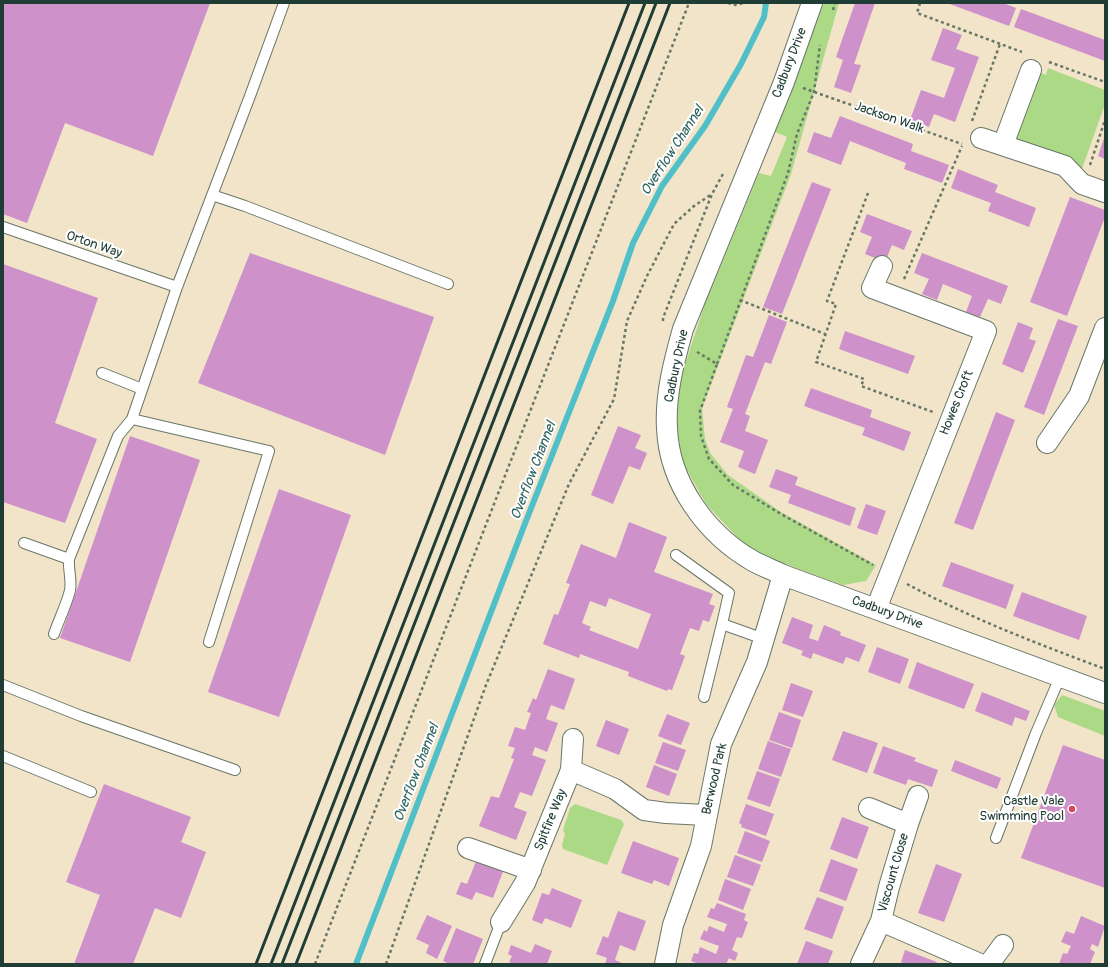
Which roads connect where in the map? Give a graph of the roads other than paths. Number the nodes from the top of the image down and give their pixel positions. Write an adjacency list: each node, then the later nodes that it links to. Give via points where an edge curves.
1 (284, 3): 7 (lane)
2 (812, 3): 20 (street, Cadbury Drive, via 784,82 686,322 668,393 667,428 673,463 694,507 729,544)
3 (1033, 61): 5 (street)
4 (972, 133): 5 (street)
5 (1004, 145): 6 (street, via 1065,166 1082,184)
6 (1105, 192)
7 (212, 195): 10 (lane); 11 (lane)
8 (3, 227): 11 (lane, Orton Way)
9 (882, 266): 21 (street, Howes Croft, via 872,288 986,331)
10 (448, 284)
11 (177, 287): 14 (lane)
12 (1105, 328): 16 (street, via 1079,396)
13 (102, 373): 14 (lane)
14 (142, 389): 15 (lane)
15 (132, 419): 19 (lane, via 118,436); 25 (lane, via 269,452)
16 (1047, 443)
17 (24, 543): 19 (lane)
18 (676, 555): 22 (lane, via 729,593)
19 (69, 559): 23 (lane, via 70,590)
20 (783, 575): 21 (street, Cadbury Drive); 24 (street, Berwood Park)
21 (876, 609): 26 (street, Cadbury Drive)
22 (722, 624): 24 (lane); 29 (lane)
23 (54, 634)
24 (764, 639): 37 (street, Berwood Park, via 758,662 721,744)
25 (209, 642)
26 (1060, 677): 28 (street, Cadbury Drive); 39 (lane)
27 (3, 685): 32 (lane, via 81,716)
28 (1105, 693)
29 (704, 697)
30 (573, 739): 33 (street, Spitfire Way)
31 (3, 756): 34 (lane)
32 (235, 770)
33 (571, 770): 37 (street, via 615,789 644,810); 41 (street, Spitfire Way)
34 (91, 792)
35 (918, 796): 38 (street, Viscount Close)
36 (869, 808): 38 (street, Viscount Close)
37 (706, 815): 46 (street, Berwood Park, via 701,846 673,925)
38 (908, 824): 42 (street, Viscount Close)
39 (996, 838)
40 (468, 848): 41 (street)
41 (531, 870): 43 (street, Spitfire Way)
42 (881, 921): 47 (street, Viscount Close); 48 (street, Viscount Close)
43 (501, 922): 45 (lane)
44 (1003, 945): 49 (street)
45 (485, 964)
46 (665, 964)
47 (861, 964)
48 (980, 964)
49 (989, 964)

